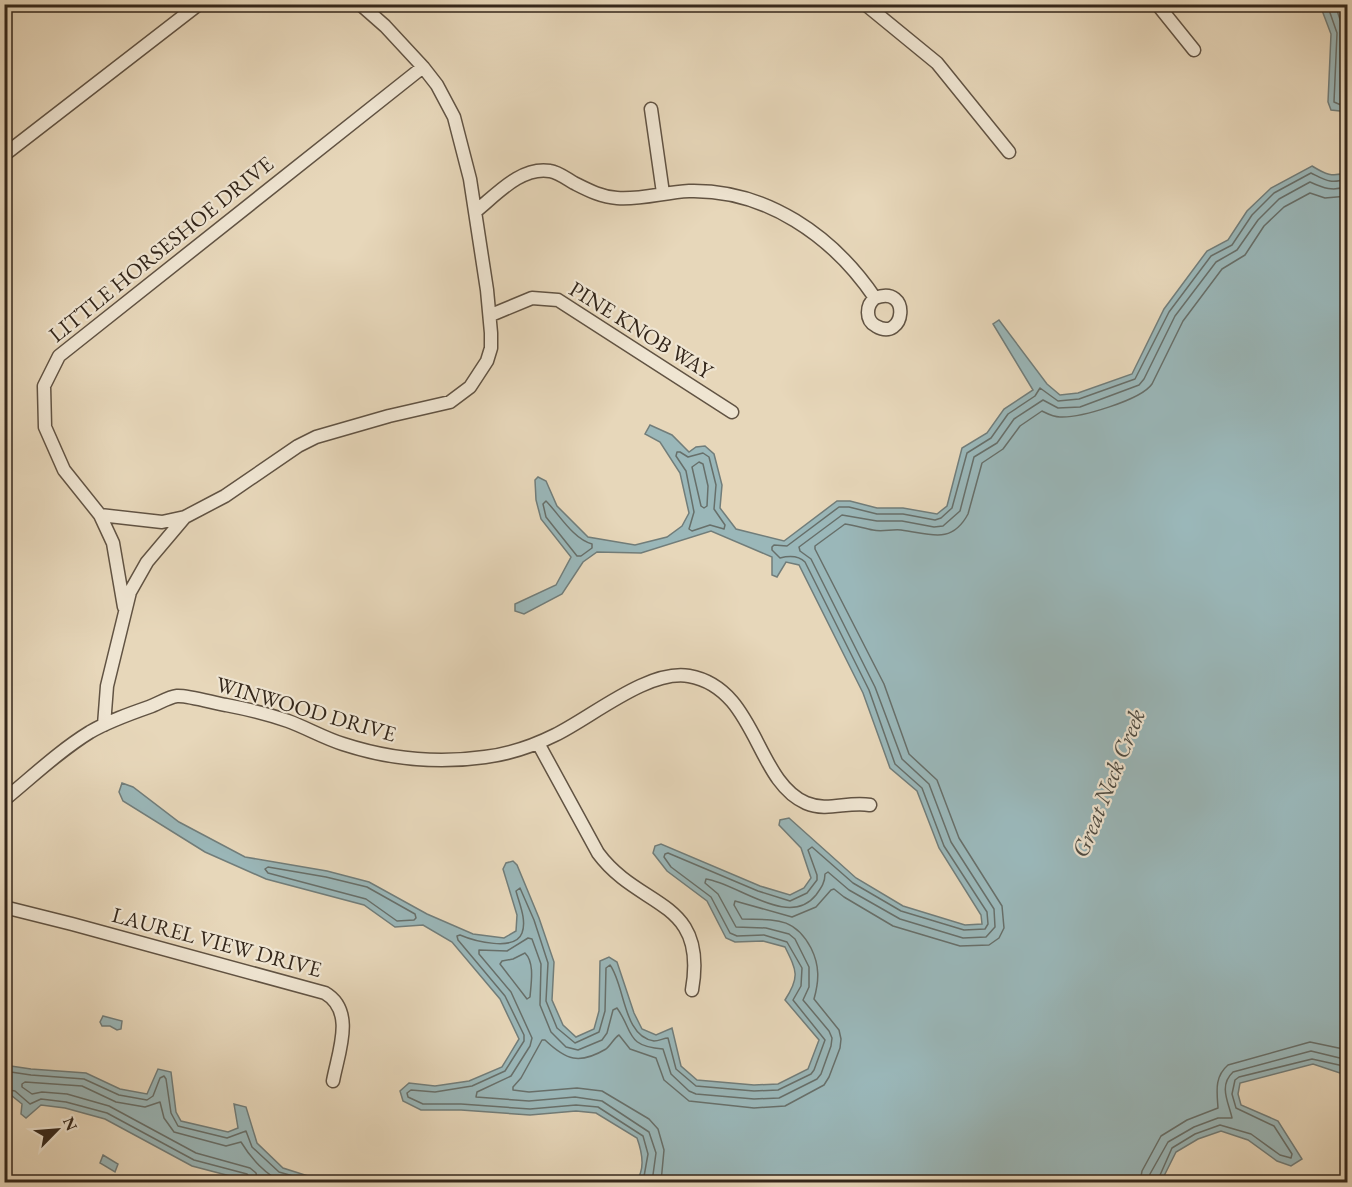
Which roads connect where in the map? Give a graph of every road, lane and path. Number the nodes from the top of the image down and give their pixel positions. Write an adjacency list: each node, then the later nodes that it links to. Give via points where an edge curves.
1 (199, 4): 9 (street)
2 (360, 4): 6 (street)
3 (865, 4): 8 (street, via 937,63)
4 (1157, 4): 5 (street)
5 (1194, 50)
6 (423, 67): 11 (street, via 454,117); 15 (street, LITTLE HORSESHOE DRIVE, via 59,357 44,386 45,427 64,470)
7 (651, 109): 10 (street)
8 (1009, 152)
9 (4, 155)
10 (663, 193): 11 (street, via 613,198 556,173 539,170 518,177); 12 (street, via 721,192 776,209 840,256)
11 (476, 211): 13 (street)
12 (875, 298)
13 (490, 315): 14 (street, PINE KNOB WAY, via 532,298 558,300); 16 (street, via 491,348 487,361 461,396 437,406 316,437)
14 (732, 412)
15 (100, 515): 16 (street, via 162,522); 17 (street, LITTLE HORSESHOE DRIVE, via 113,543)
16 (185, 517): 17 (street, via 138,576)
17 (124, 612): 18 (street, via 107,686)
18 (104, 725): 19 (street, WINWOOD DRIVE, via 177,696 287,721 342,744 400,758 465,760); 20 (street, WINWOOD DRIVE, via 70,745)
19 (538, 743): 21 (street, WINWOOD DRIVE, via 645,683 687,676 711,684 732,703 778,778 801,801 818,807); 23 (street, via 607,865 672,912 688,931 695,956)
20 (4, 800)
21 (870, 805)
22 (4, 907): 24 (street, LAUREL VIEW DRIVE, via 325,993 338,1003 343,1017)
23 (692, 990)
24 (333, 1082)

